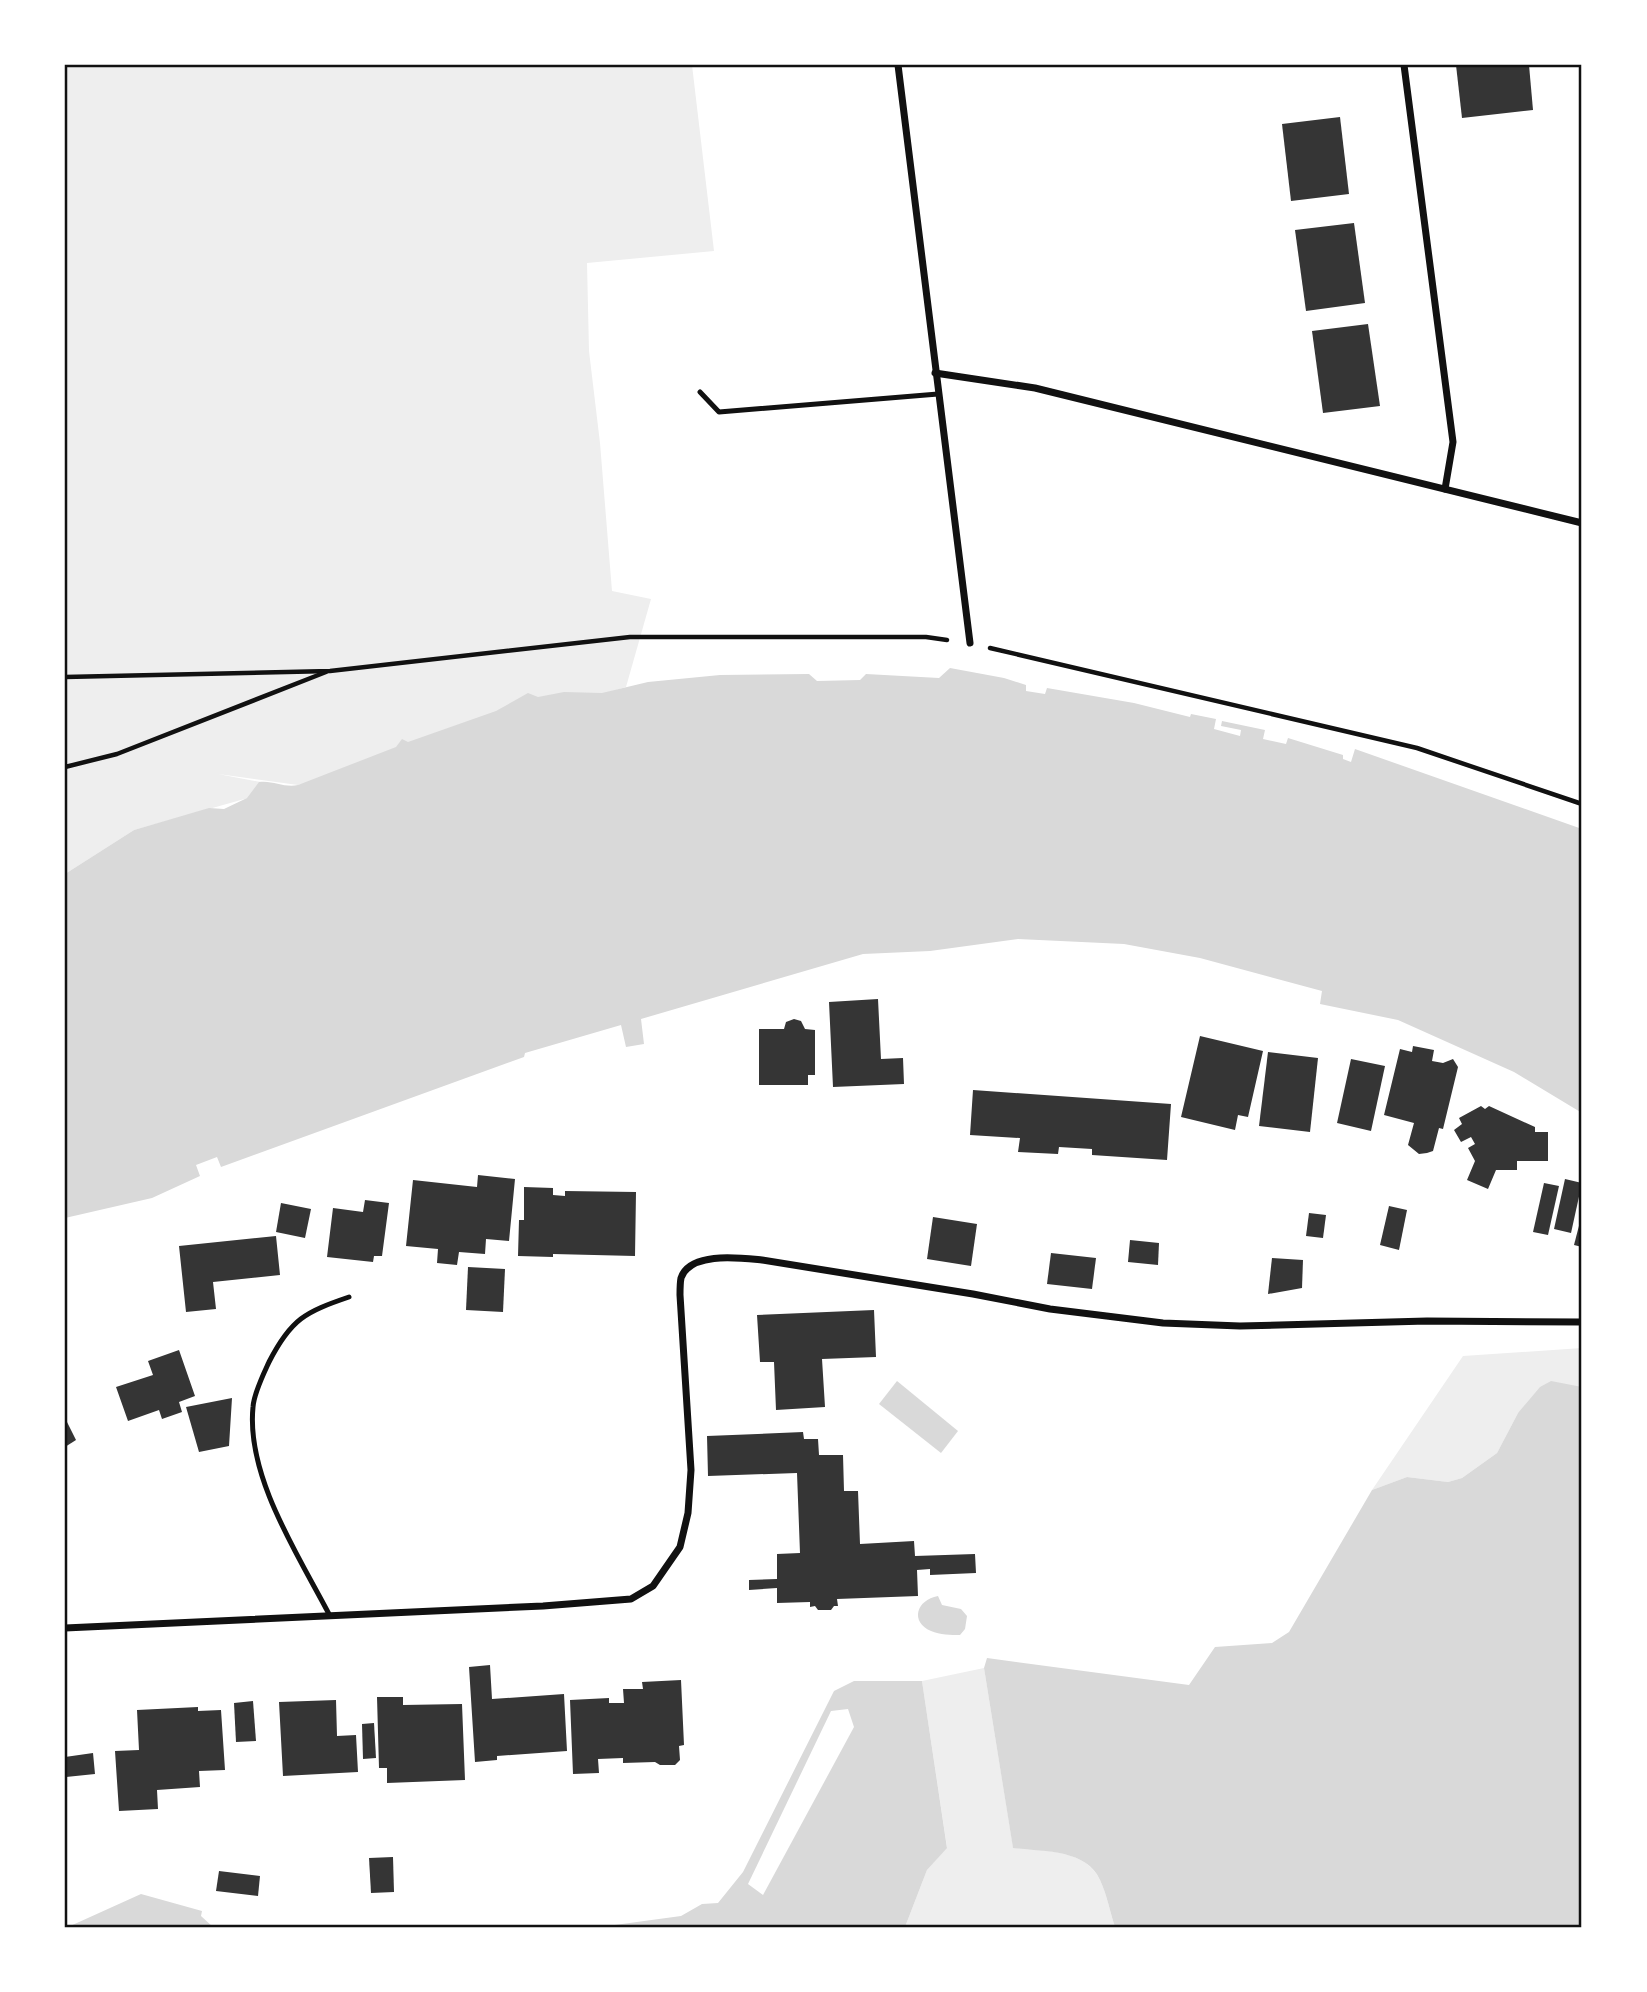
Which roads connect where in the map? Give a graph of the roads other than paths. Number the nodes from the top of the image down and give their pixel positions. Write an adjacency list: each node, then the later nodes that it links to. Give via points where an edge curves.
1 (898, 65): 3 (street)
2 (1405, 65): 6 (street, via 1453,442)
3 (935, 373): 5 (street); 6 (street, via 1035,387)
4 (700, 392): 5 (lane, via 719,412)
5 (937, 394): 8 (street)
6 (1445, 489): 7 (street)
7 (1582, 523)
8 (970, 643)
9 (349, 1297): 11 (lane, via 311,1310 283,1336 253,1406 265,1489)
10 (1582, 1322): 11 (street, via 1163,1323 1050,1309 762,1260 711,1259 692,1265 681,1277 691,1470 688,1513 680,1547 653,1586 631,1599)
11 (330, 1616): 12 (street)
12 (65, 1628)

